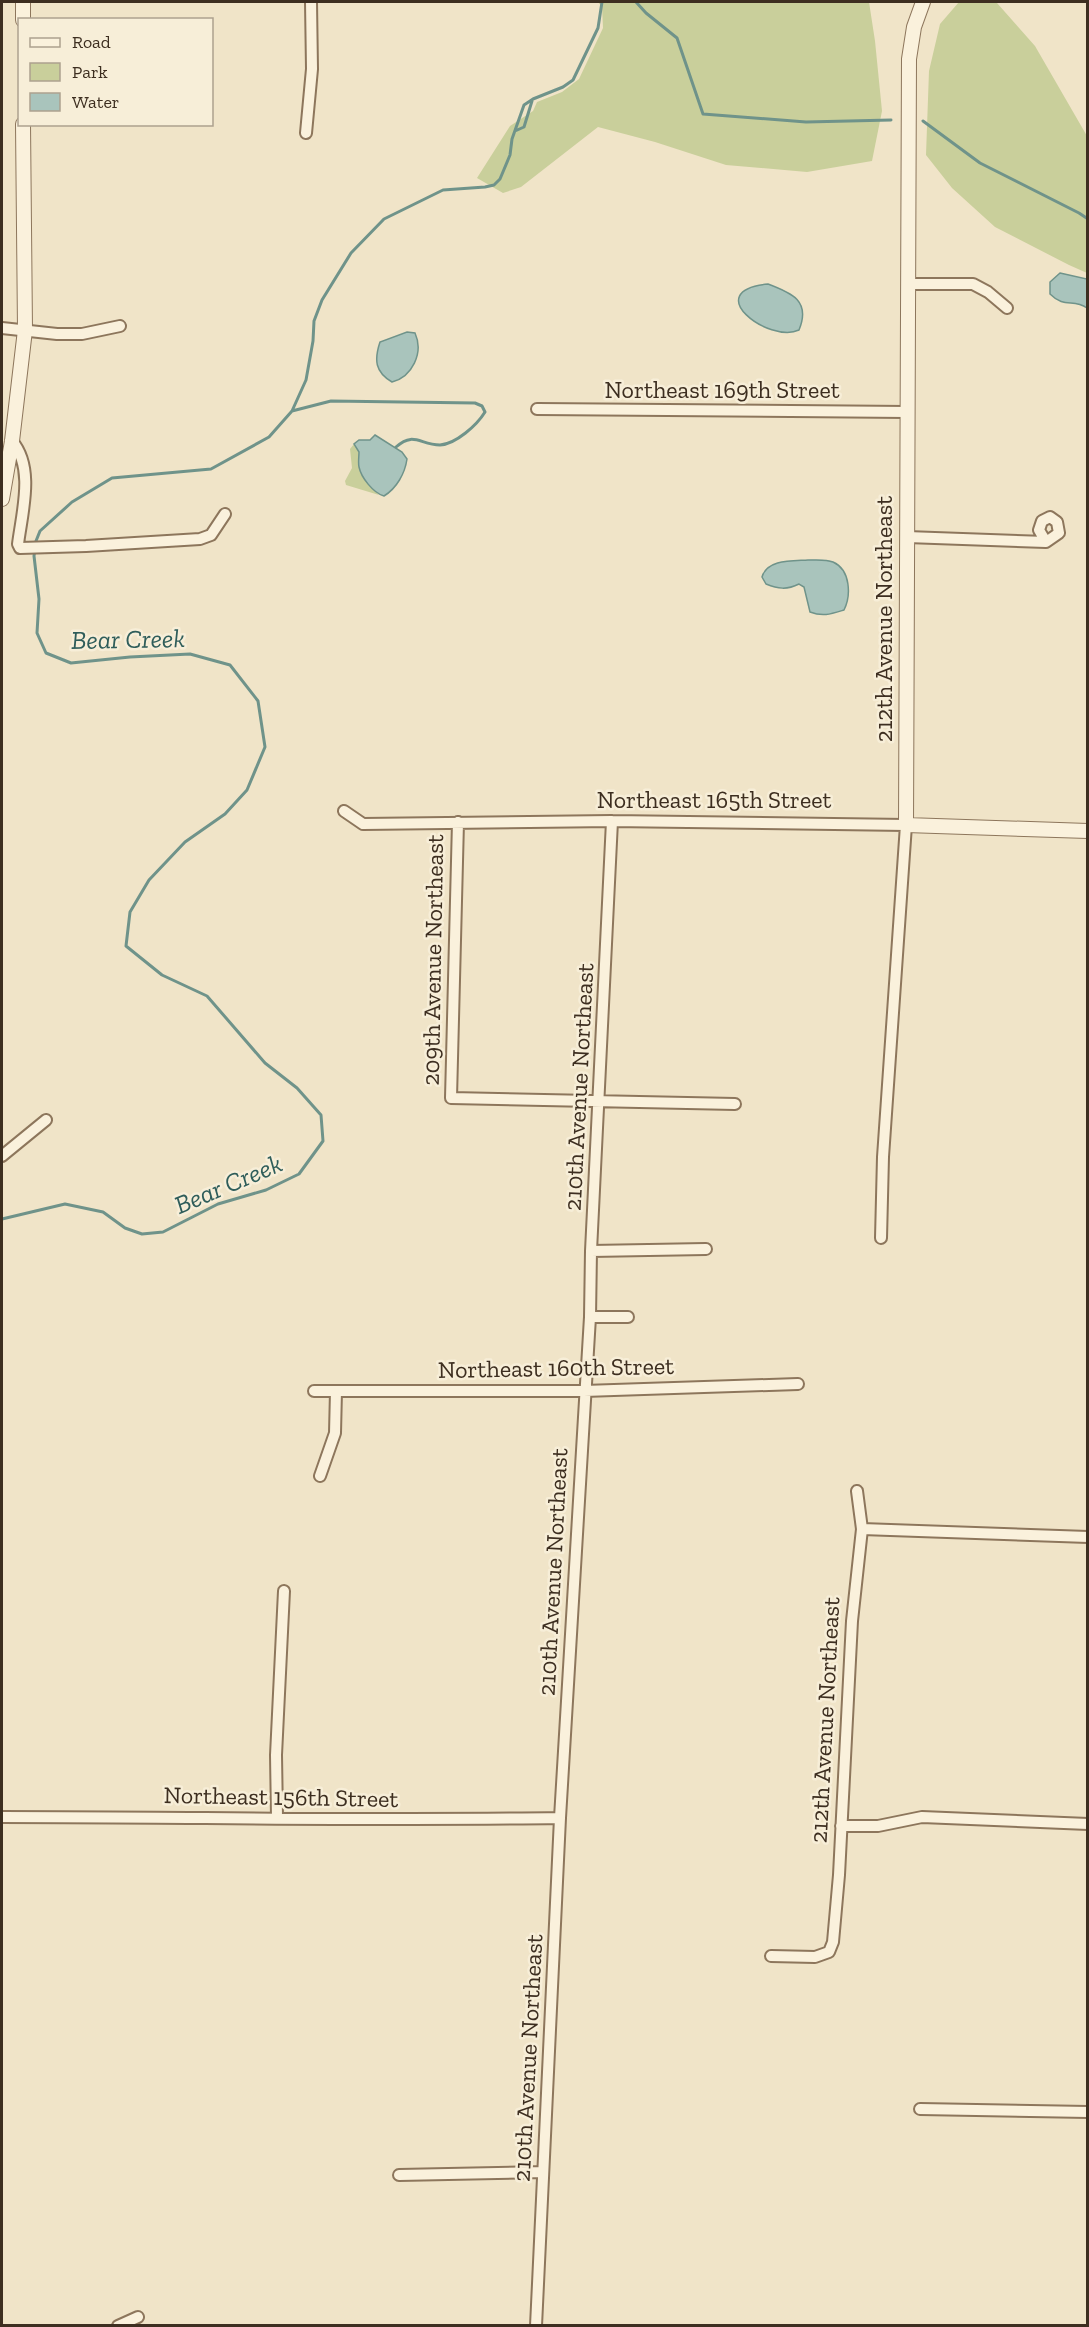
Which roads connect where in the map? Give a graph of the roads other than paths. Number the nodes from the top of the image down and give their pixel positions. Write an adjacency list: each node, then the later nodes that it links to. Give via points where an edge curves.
1 (23, 2): 4 (street)
2 (310, 2): 6 (street, via 312,69)
3 (923, 2): 7 (street, 212th Avenue Northeast, via 909,59)
4 (23, 18)
5 (23, 126): 11 (street)
6 (306, 134)
7 (908, 284): 8 (street, via 973,284); 13 (street, 212th Avenue Northeast)
8 (1007, 308)
9 (120, 326): 11 (street, via 82,334)
10 (2, 328): 11 (street)
11 (25, 330): 14 (street)
12 (537, 409): 13 (street, Northeast 169th Street)
13 (907, 412): 17 (street, 212th Avenue Northeast)
14 (12, 441): 15 (street); 16 (street, via 24,464 20,548 200,539 211,535)
15 (2, 499)
16 (225, 514)
17 (907, 537): 18 (street); 22 (street, 212th Avenue Northeast)
18 (1046, 542)
19 (344, 811): 21 (street, Northeast 165th Street, via 363,824)
20 (612, 821): 21 (street, Northeast 165th Street); 22 (street, Northeast 165th Street); 24 (street, 210th Avenue Northeast)
21 (458, 822): 24 (street, 209th Avenue Northeast, via 451,1098)
22 (906, 825): 23 (street, Northeast 165th Street); 28 (street, 212th Avenue Northeast)
23 (1088, 831)
24 (600, 1101): 25 (street); 30 (street, 210th Avenue Northeast)
25 (735, 1104)
26 (46, 1120): 27 (street)
27 (2, 1156)
28 (881, 1238)
29 (706, 1250): 30 (street)
30 (591, 1251): 31 (street, 210th Avenue Northeast)
31 (590, 1317): 32 (street); 36 (street, 210th Avenue Northeast)
32 (628, 1317)
33 (798, 1384): 36 (street, Northeast 160th Street)
34 (336, 1390): 35 (street, Northeast 160th Street); 36 (street, Northeast 160th Street); 37 (street, via 335,1433)
35 (314, 1391)
36 (584, 1391): 44 (street, 210th Avenue Northeast)
37 (320, 1476)
38 (857, 1491): 39 (street, 212th Avenue Northeast)
39 (862, 1529): 40 (street); 46 (street, 212th Avenue Northeast, via 852,1621)
40 (1088, 1538)
41 (284, 1591): 43 (street)
42 (2, 1817): 43 (street, Northeast 156th Street)
43 (277, 1817): 44 (street, Northeast 156th Street)
44 (560, 1818): 50 (street, 210th Avenue Northeast)
45 (1088, 1824): 46 (street, via 922,1817 878,1826)
46 (842, 1826): 47 (street, 212th Avenue Northeast, via 829,1952 815,1957)
47 (771, 1956)
48 (920, 2109): 49 (street)
49 (1088, 2112)
50 (543, 2172): 51 (street); 54 (street, 210th Avenue Northeast)
51 (399, 2175)
52 (138, 2317): 53 (street)
53 (118, 2325)
54 (536, 2325)

